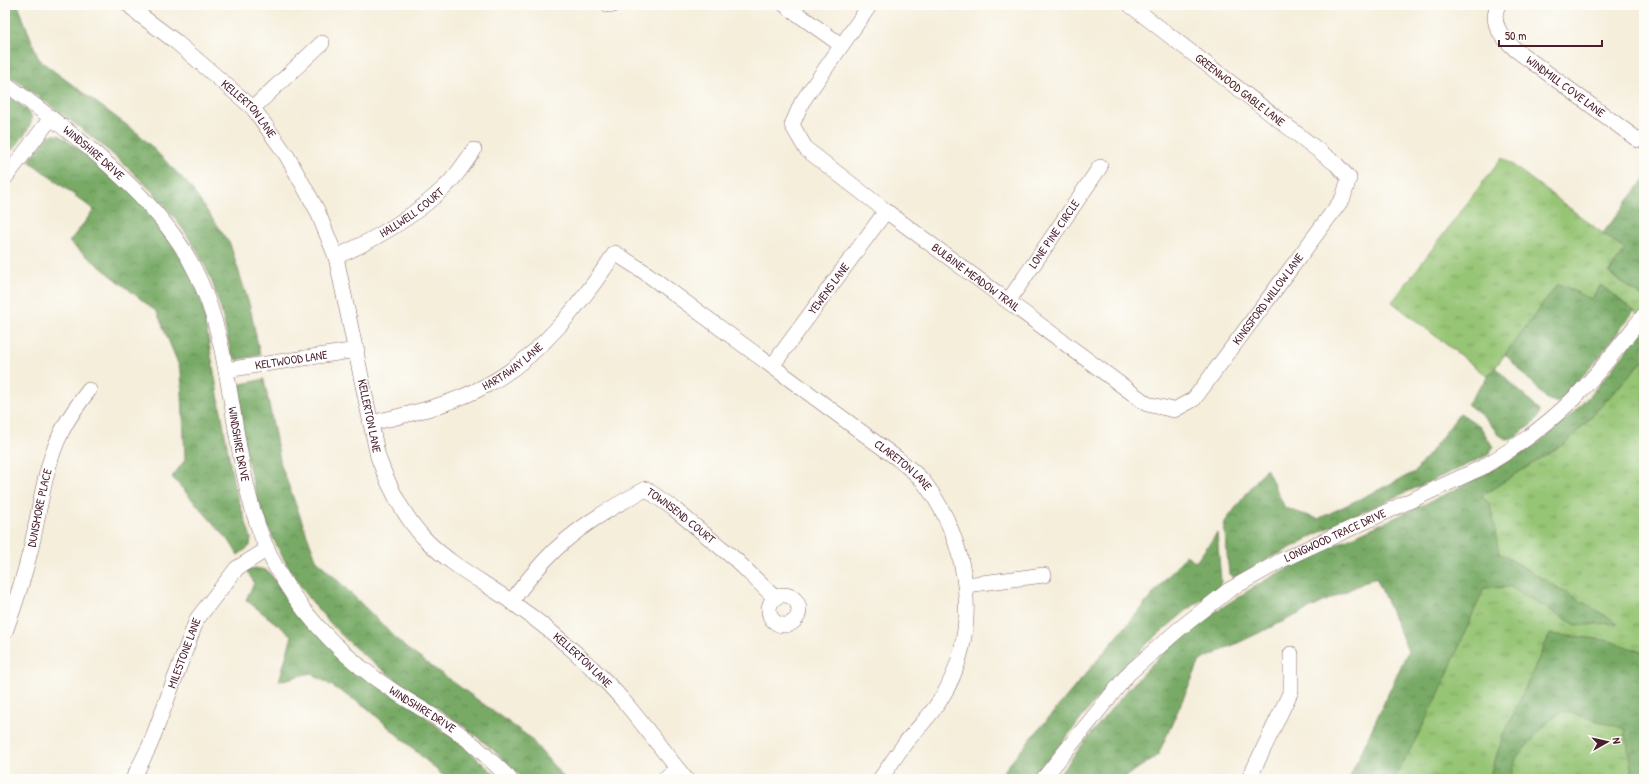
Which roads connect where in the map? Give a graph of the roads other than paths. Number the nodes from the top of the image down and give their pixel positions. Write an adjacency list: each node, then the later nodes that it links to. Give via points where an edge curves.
1 (129, 5): 11 (street, KELLERTON LANE)
2 (609, 5): 3 (street)
3 (613, 5)
4 (785, 5): 9 (street)
5 (870, 5): 9 (street)
6 (1130, 5): 17 (street, GREENWOOD GABLE LANE, via 1336,164)
7 (1498, 5): 13 (street, WINDMILL COVE LANE, via 1496,24 1502,38)
8 (322, 42): 11 (street)
9 (841, 45): 18 (street, BULBINE MEADOW TRAIL, via 802,102 792,125 806,149)
10 (5, 83): 12 (street, WINDSHIRE DRIVE)
11 (253, 108): 20 (street, KELLERTON LANE, via 291,162 317,210)
12 (51, 118): 16 (street); 25 (street, WINDSHIRE DRIVE, via 135,190 176,238 206,296)
13 (1638, 140)
14 (474, 150): 20 (street, HALLWELL COURT, via 447,186 402,223)
15 (1100, 167): 21 (street, LONE PINE CIRCLE)
16 (5, 178)
17 (1348, 178): 27 (street, KINGSFORD WILLOW LANE, via 1343,198 1194,399)
18 (886, 211): 21 (street, BULBINE MEADOW TRAIL); 24 (street, YEWENS LANE)
19 (615, 253): 24 (street, CLARETON LANE); 28 (street, HARTAWAY LANE, via 589,292 518,364 493,381 454,400)
20 (336, 257): 23 (street, KELLERTON LANE)
21 (1009, 300): 27 (street, BULBINE MEADOW TRAIL, via 1147,404)
22 (1644, 315): 41 (street, LONGWOOD TRACE DRIVE, via 1572,400 1532,435 1505,454 1468,474 1282,560 1230,590 1178,630 1129,673)
23 (357, 350): 25 (street, KELTWOOD LANE); 28 (street, KELLERTON LANE)
24 (772, 366): 31 (street, CLARETON LANE, via 898,459 922,480 939,505 951,531)
25 (226, 370): 29 (street, WINDSHIRE DRIVE, via 247,491)
26 (89, 390): 34 (street, DUNSMORE PLACE, via 58,440 44,486 18,598)
27 (1174, 410)
28 (371, 423): 33 (street, KELLERTON LANE, via 378,458 403,511 426,540 452,563)
29 (266, 550): 37 (street, MILESTONE LANE, via 237,568 197,619 150,744); 38 (street, WINDSHIRE DRIVE, via 303,608 354,662 390,689 460,734)
30 (1044, 575): 31 (street)
31 (966, 585): 40 (street, CLARETON LANE, via 966,620 962,650 953,674 939,702)
32 (775, 598): 33 (street, TOWNSEND COURT, via 736,560 646,489 607,509 575,533 546,558)
33 (511, 602): 36 (street, KELLERTON LANE, via 562,640 604,679 649,730)
34 (5, 632)
35 (1291, 654): 42 (street, via 1291,691)
36 (682, 774): 39 (street)
37 (133, 779)
38 (510, 779)
39 (664, 779)
40 (880, 779)
41 (1043, 779)
42 (1249, 779)

